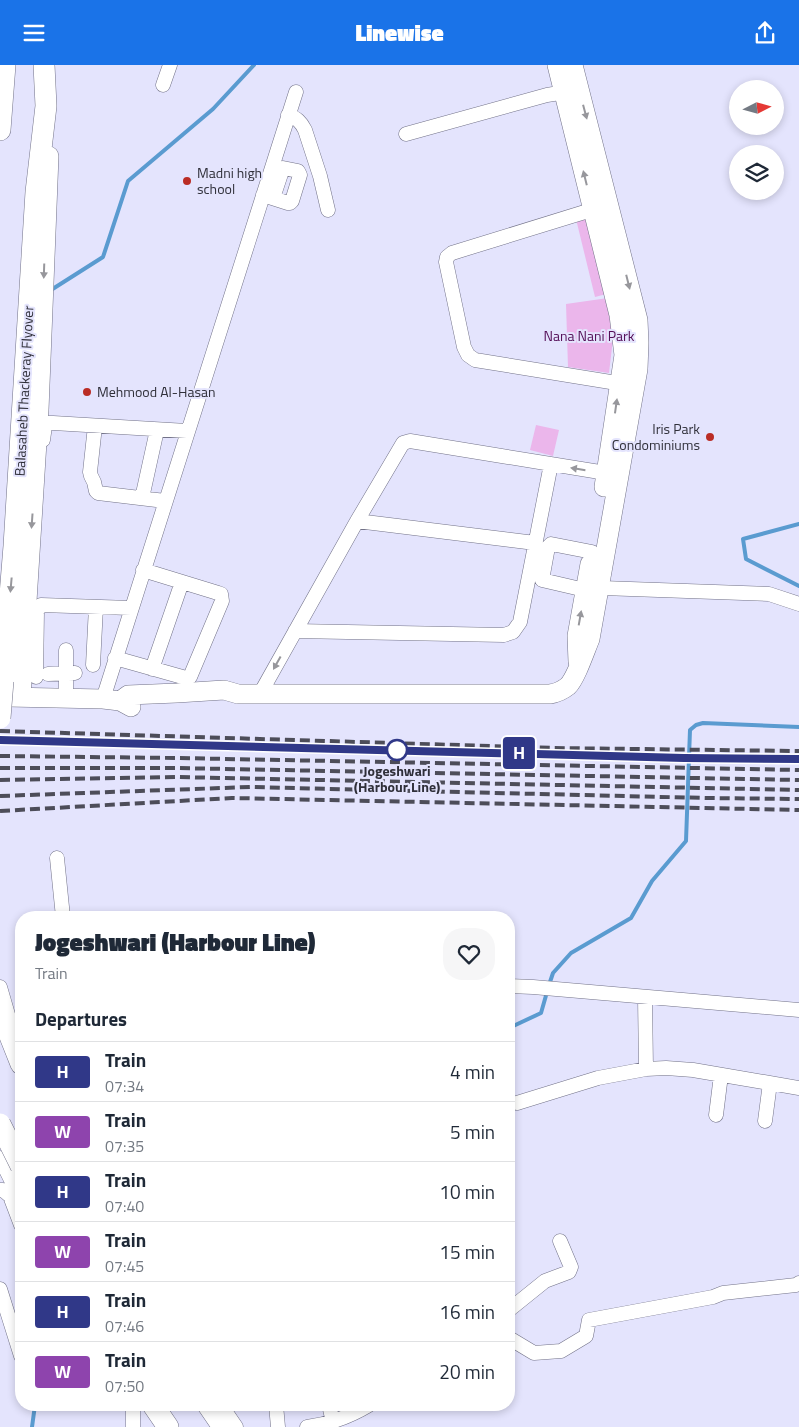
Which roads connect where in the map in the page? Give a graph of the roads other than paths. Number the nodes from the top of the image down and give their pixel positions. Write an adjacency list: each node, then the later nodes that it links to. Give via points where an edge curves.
1 (5, 65): 10 (main road)
2 (44, 65): 38 (main road, Balasaheb Thackeray Flyover, one-way to 38, via 46,106 36,192)
3 (52, 65): 40 (street, one-way to 40, via 39,400)
4 (170, 65): 6 (street)
5 (566, 67): 8 (street)
6 (163, 85)
7 (296, 91): 9 (street)
8 (572, 92): 11 (street, via 547,95); 12 (street)
9 (288, 115): 13 (street, via 298,120 305,131); 17 (street, via 268,197)
10 (0, 130)
11 (406, 134)
12 (601, 207): 14 (street, via 613,257); 14 (street, via 452,253 446,262 464,347 475,360)
13 (328, 210)
14 (627, 385): 19 (street, one-way to 14); 28 (street)
15 (95, 425): 16 (street); 20 (street, via 53,423 45,426); 21 (street, via 90,472 96,491)
16 (157, 430): 17 (street); 21 (street)
17 (187, 431): 22 (street)
18 (551, 464): 19 (street, one-way to 18); 23 (street, via 410,441 403,443); 24 (street)
19 (606, 473): 25 (street)
20 (41, 488)
21 (142, 498): 22 (street)
22 (165, 501): 26 (street)
23 (356, 521): 24 (street); 32 (street)
24 (535, 543): 32 (street, via 520,622 513,632 504,635)
25 (592, 552): 28 (street); 28 (street, via 551,544 542,580)
26 (143, 570): 27 (street); 31 (street)
27 (182, 582): 36 (street); 36 (street, via 221,594 222,601 190,677)
28 (590, 587): 29 (street, via 769,594); 39 (street, via 577,636 579,666 569,685 557,693)
29 (799, 604)
30 (96, 607): 31 (street); 35 (street); 37 (street, via 44,605 38,608 42,676)
31 (131, 608): 34 (street)
32 (295, 631): 39 (street, one-way to 39)
33 (66, 651): 37 (street)
34 (114, 659): 36 (street); 42 (street)
35 (93, 665)
36 (152, 669)
37 (71, 674): 41 (street)
38 (2, 689): 40 (street); 43 (main road, Balasaheb Thackeray Flyover, bridge)
39 (260, 694): 42 (street, via 224,690 128,695)
40 (21, 697): 41 (street)
41 (66, 699): 42 (street)
42 (111, 700)
43 (0, 718)
44 (57, 858): 45 (street)
45 (62, 911)
46 (515, 986): 48 (street)
47 (0, 987): 51 (street)
48 (645, 997): 49 (street); 53 (street)
49 (799, 1010)
50 (0, 1011): 52 (main road)
51 (15, 1033)
52 (15, 1049)
53 (646, 1069): 54 (street, via 666,1067); 57 (street, via 598,1078)
54 (721, 1075): 55 (street); 58 (street)
55 (770, 1083): 56 (street); 59 (street)
56 (799, 1088)
57 (517, 1103)
58 (716, 1115)
59 (765, 1121)
60 (0, 1124): 61 (main road, bridge)
61 (9, 1164): 62 (street)
62 (15, 1182)
63 (0, 1190): 64 (street, via 10,1196)
64 (15, 1209)
65 (560, 1241): 68 (street, via 571,1267 569,1272 545,1281)
66 (799, 1283): 70 (street, via 723,1293 589,1320 586,1336 561,1351 534,1353)
67 (0, 1289): 69 (street)
68 (515, 1305)
69 (15, 1337)
70 (515, 1342)
71 (133, 1411): 79 (street)
72 (157, 1411): 80 (main road)
73 (212, 1411): 81 (main road)
74 (225, 1411): 82 (street)
75 (277, 1411): 83 (street)
76 (330, 1411): 78 (street)
77 (359, 1411): 78 (street)
78 (333, 1422): 84 (street)
79 (133, 1427)
80 (168, 1427)
81 (223, 1427)
82 (236, 1427)
83 (278, 1427)
84 (307, 1427)

